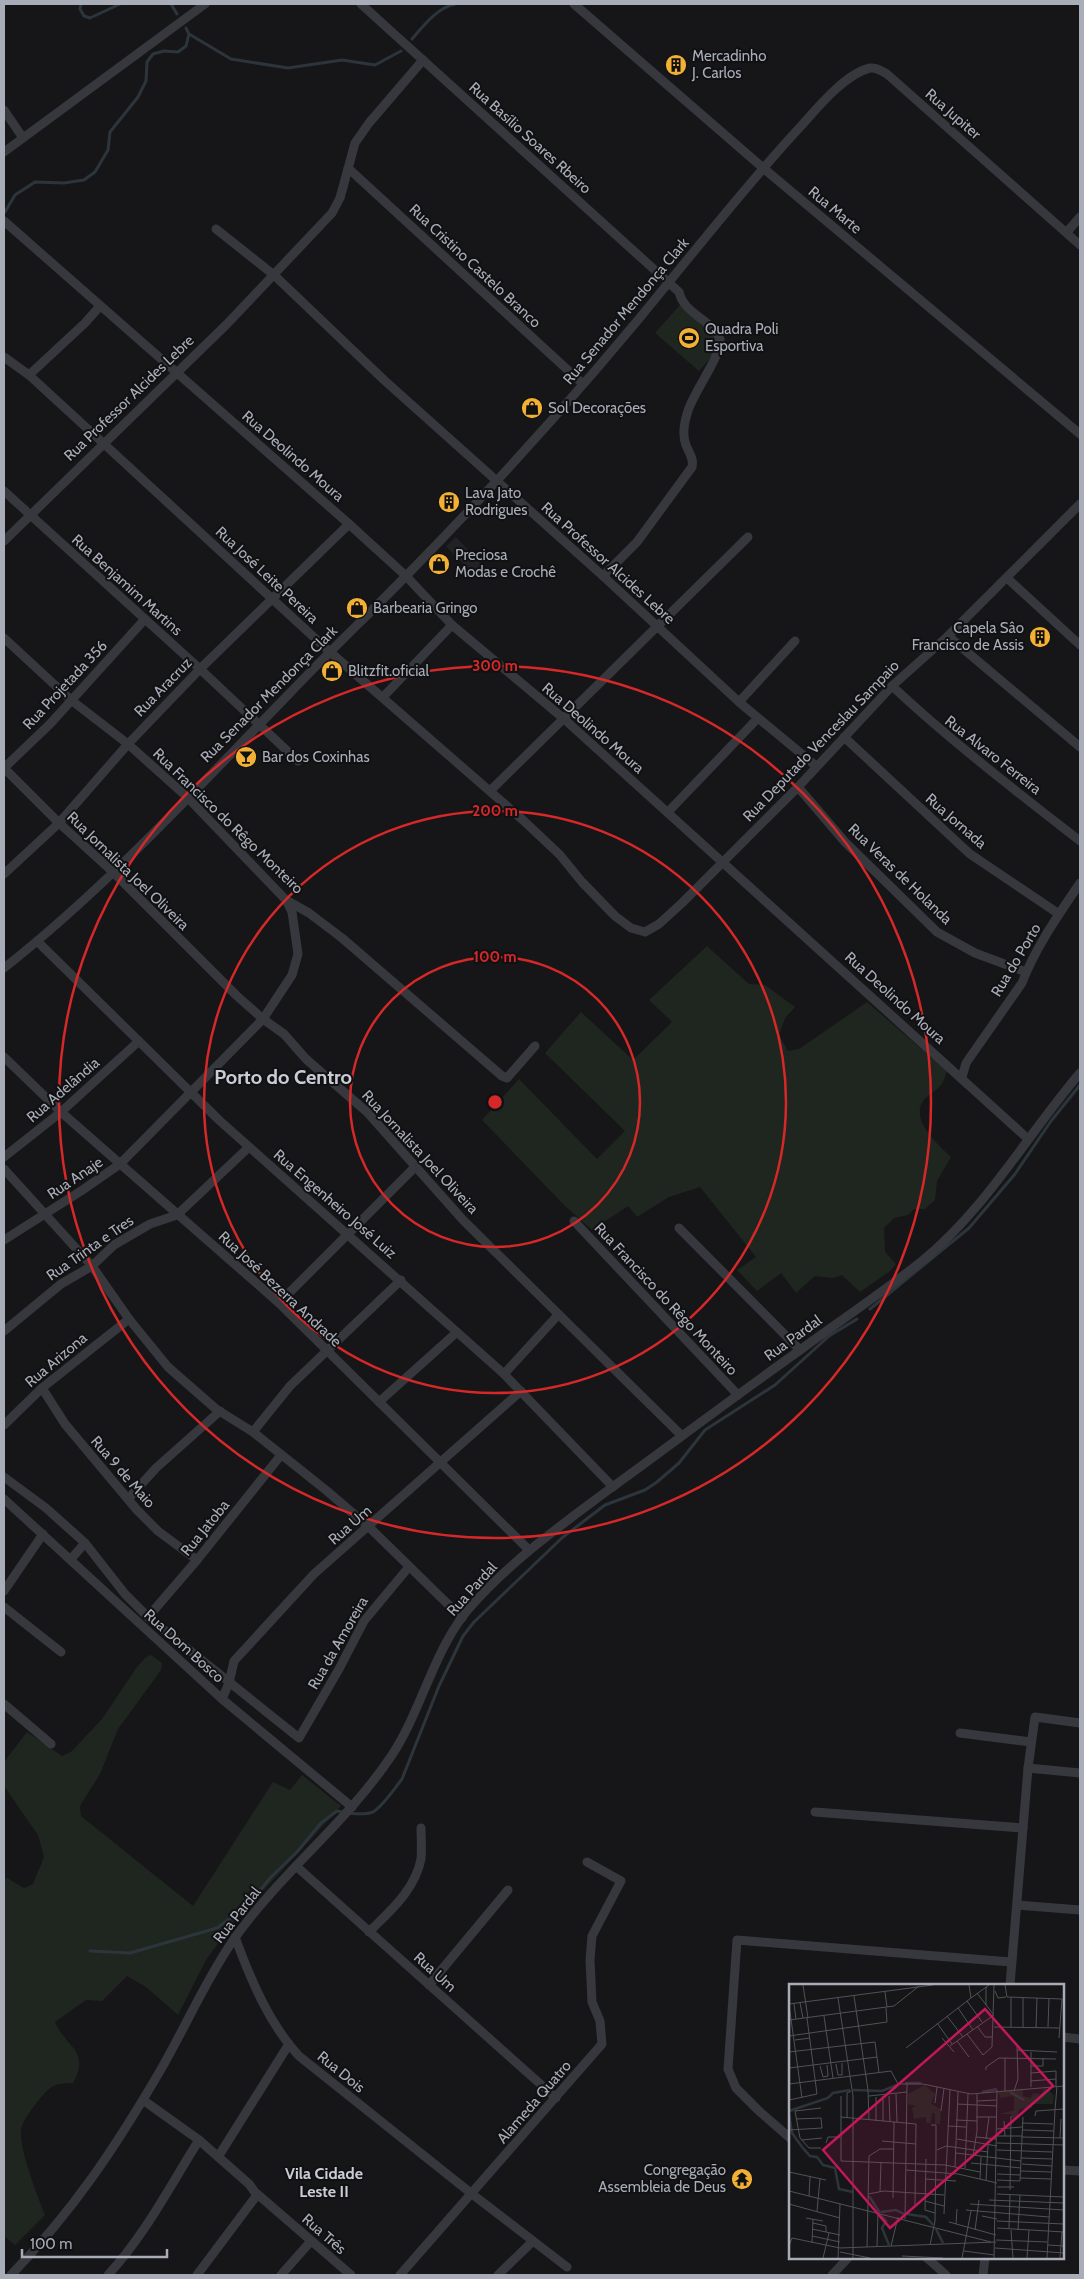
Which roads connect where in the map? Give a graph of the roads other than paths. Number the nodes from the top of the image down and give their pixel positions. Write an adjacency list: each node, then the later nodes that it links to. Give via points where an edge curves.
1 (202, 4): 7 (street)
2 (361, 4): 4 (street, Rua Basílio Soares Rbeiro)
3 (574, 4): 9 (street, Rua Marte)
4 (423, 60): 10 (street, Rua Professor Alcides Lebre, via 369,123 355,144); 17 (street, Rua Basílio Soares Rbeiro)
5 (816, 109): 9 (street, Rua Senador Mendonça Clark); 14 (street, Rua Jupiter, via 841,84 869,68 876,68 887,74)
6 (4, 110): 7 (street)
7 (24, 138): 8 (street)
8 (4, 152)
9 (762, 167): 17 (street, Rua Senador Mendonça Clark); 23 (street, Rua Marte)
10 (348, 168): 16 (street, Rua Professor Alcides Lebre, via 340,198 332,213); 22 (street, Rua Cristino Castelo Branco)
11 (1080, 217): 14 (street)
12 (4, 221): 18 (street, Rua Deolindo Moura)
13 (216, 229): 16 (street, Rua Professor Alcides Lebre)
14 (1067, 232): 15 (street, Rua Jupiter)
15 (1080, 245)
16 (274, 275): 20 (street, Rua Professor Alcides Lebre); 25 (street, Rua Professor Alcides Lebre)
17 (669, 283): 22 (street, Rua Senador Mendonça Clark); 33 (street, Rua Basílio Soares Rbeiro, via 680,292 684,304 718,334 720,344 687,412 683,430 692,467 643,534)
18 (100, 306): 20 (street, Rua Deolindo Moura); 21 (street)
19 (4, 357): 21 (street, Rua José Leite Pereira)
20 (176, 372): 24 (street, Rua Professor Alcides Lebre); 29 (street, Rua Deolindo Moura)
21 (29, 375): 24 (street, Rua José Leite Pereira)
22 (583, 384): 25 (street, Rua Senador Mendonça Clark)
23 (1080, 434)
24 (103, 443): 28 (street, Rua Professor Alcides Lebre); 35 (street, Rua José Leite Pereira)
25 (497, 481): 32 (street, Rua Senador Mendonça Clark); 33 (street, Rua Professor Alcides Lebre)
26 (4, 491): 28 (street, Rua Benjamim Martins)
27 (1080, 504): 34 (street, Rua Deputado Venceslau Sampaio)
28 (29, 516): 31 (street, Rua Professor Alcides Lebre); 36 (street, Rua Benjamim Martins)
29 (349, 524): 32 (street, Rua Deolindo Moura); 35 (street, Rua Aracruz)
30 (748, 537): 38 (street)
31 (4, 541)
32 (406, 576): 37 (street, Rua Deolindo Moura); 43 (street, Rua Senador Mendonça Clark)
33 (603, 576): 38 (street, Rua Professor Alcides Lebre)
34 (1007, 578): 39 (street, Rua Deputado Venceslau Sampaio); 42 (street)
35 (272, 598): 43 (street, Rua José Leite Pereira); 44 (street, Rua Aracruz)
36 (145, 619): 44 (street, Rua Benjamim Martins); 47 (street, Rua Projetada 356)
37 (452, 625): 46 (street); 49 (street, Rua Deolindo Moura)
38 (656, 626): 48 (street, Rua Professor Alcides Lebre); 49 (street)
39 (948, 636): 45 (street, Rua Deputado Venceslau Sampaio); 54 (street)
40 (4, 638): 47 (street, Rua Francisco do Rêgo Monteiro)
41 (796, 641): 48 (street)
42 (1080, 645)
43 (330, 652): 46 (street, Rua José Leite Pereira); 51 (street, Rua Senador Mendonça Clark)
44 (200, 669): 51 (street, Rua Benjamim Martins); 53 (street, Rua Aracruz)
45 (892, 686): 52 (street, Rua Deputado Venceslau Sampaio); 63 (street, Rua Alvaro Ferreira, via 934,726)
46 (383, 697): 59 (street, Rua José Leite Pereira)
47 (71, 700): 53 (street, Rua Francisco do Rêgo Monteiro); 57 (street, Rua Projetada 356)
48 (739, 702): 50 (street, Rua Professor Alcides Lebre)
49 (563, 718): 59 (street); 61 (street, Rua Deolindo Moura)
50 (758, 718): 56 (street, Rua Professor Alcides Lebre); 61 (street)
51 (258, 725): 55 (street, Rua Benjamim Martins); 60 (street, Rua Senador Mendonça Clark)
52 (844, 737): 56 (street, Rua Deputado Venceslau Sampaio); 69 (street, Rua Jornada, via 963,848)
53 (128, 744): 60 (street, Rua Francisco do Rêgo Monteiro); 62 (street, Rua Aracruz)
54 (1080, 747)
55 (298, 761)
56 (816, 766): 58 (street, Rua Deputado Venceslau Sampaio)
57 (4, 768): 62 (street, Rua Jornalista Joel Oliveira)
58 (798, 787): 64 (street, Rua Deputado Venceslau Sampaio); 73 (street, Rua Veras de Holanda, via 845,842 937,932 975,953)
59 (490, 791): 70 (street, Rua José Leite Pereira, via 560,855 615,916 631,928)
60 (187, 797): 65 (street, Rua Senador Mendonça Clark); 68 (street, Rua Francisco do Rêgo Monteiro)
61 (668, 812): 64 (street, Rua Deolindo Moura)
62 (59, 823): 65 (street, Rua Jornalista Joel Oliveira); 66 (street, Rua Aracruz)
63 (1080, 841)
64 (722, 861): 70 (street, Rua Deputado Venceslau Sampaio, via 665,919); 79 (street, Rua Deolindo Moura)
65 (113, 872): 71 (street, Rua Senador Mendonça Clark); 74 (street, Rua Jornalista Joel Oliveira)
66 (4, 874)
67 (1080, 883): 69 (street, Rua do Porto)
68 (286, 900): 74 (street, Rua Anaje, via 292,912 298,954 292,975); 76 (street, Rua Francisco do Rêgo Monteiro, via 342,938 505,1078)
69 (1059, 914): 73 (street, Rua do Porto)
70 (645, 932)
71 (38, 942): 72 (street, Rua Senador Mendonça Clark); 75 (street, Rua Engenheiro José Luiz)
72 (4, 968)
73 (1026, 972): 79 (street, Rua do Porto, via 1022,984 966,1063)
74 (263, 1019): 80 (street, Rua Anaje); 86 (street, Rua Jornalista Joel Oliveira, via 284,1034 306,1059 367,1112)
75 (139, 1041): 80 (street, Rua Engenheiro José Luiz); 81 (street, Rua Adelândia)
76 (535, 1046)
77 (4, 1057): 81 (street, Rua José Bezerra Andrade)
78 (1080, 1073): 82 (street, Rua Pardal)
79 (962, 1077): 82 (street, Rua Deolindo Moura)
80 (192, 1092): 83 (street, Rua Engenheiro José Luiz); 85 (street, Rua Anaje)
81 (61, 1112): 84 (street, Rua Adelândia); 85 (street, Rua José Bezerra Andrade)
82 (1028, 1138): 101 (street, Rua Pardal, via 970,1216 949,1237 923,1260)
83 (249, 1147): 89 (street, Rua Trinta e Tres); 92 (street, Rua Engenheiro José Luiz)
84 (4, 1157)
85 (120, 1164): 88 (street, Rua Anaje); 89 (street, Rua José Bezerra Andrade)
86 (415, 1167): 92 (street); 97 (street, Rua Jornalista Joel Oliveira)
87 (4, 1169): 88 (street)
88 (45, 1214): 93 (street, Rua Anaje); 94 (street)
89 (177, 1215): 94 (street, Rua Trinta e Tres, via 134,1232); 96 (street, Rua José Bezerra Andrade)
90 (574, 1221): 106 (street, Rua Francisco do Rêgo Monteiro)
91 (679, 1228): 101 (street)
92 (346, 1234): 95 (street, Rua Engenheiro José Luiz); 96 (street)
93 (4, 1240)
94 (92, 1266): 98 (street); 99 (street, Rua Trinta e Tres, via 61,1284)
95 (400, 1280): 100 (street, Rua Engenheiro José Luiz); 102 (street)
96 (279, 1303): 102 (street, Rua José Bezerra Andrade)
97 (558, 1315): 103 (street); 111 (street, Rua Jornalista Joel Oliveira)
98 (128, 1319): 104 (street, Rua Arizona); 108 (street, via 168,1367)
99 (4, 1331)
100 (457, 1332): 103 (street, Rua Engenheiro José Luiz); 107 (street)
101 (800, 1350): 106 (street, Rua Pardal)
102 (328, 1351): 107 (street, Rua José Bezerra Andrade); 110 (street, via 290,1386)
103 (504, 1374): 105 (street, Rua Engenheiro José Luiz)
104 (42, 1388): 109 (street, Rua Arizona); 117 (street, Rua 9 de Maio, via 64,1424)
105 (521, 1391): 113 (street, Rua Um); 115 (street, Rua Engenheiro José Luiz)
106 (738, 1395): 111 (street, Rua Pardal)
107 (379, 1402): 113 (street, Rua José Bezerra Andrade)
108 (220, 1411): 110 (street); 117 (street, via 156,1468)
109 (4, 1425)
110 (253, 1432): 112 (street)
111 (681, 1435): 115 (street, Rua Pardal)
112 (281, 1455): 118 (street); 123 (street, Rua Jatoba)
113 (440, 1464): 118 (street, Rua Um); 121 (street, Rua José Bezerra Andrade)
114 (4, 1477): 120 (street)
115 (613, 1487): 121 (street, Rua Pardal)
116 (4, 1499): 119 (street, Rua Dom Bosco)
117 (128, 1499): 123 (street, Rua 9 de Maio, via 158,1531)
118 (369, 1527): 124 (street); 130 (street, Rua Um, via 314,1574 234,1661)
119 (44, 1534): 122 (street, Rua Dom Bosco); 125 (street)
120 (85, 1543): 122 (street); 127 (street, via 125,1594)
121 (529, 1550): 128 (street, Rua Pardal)
122 (71, 1559): 131 (street, Rua Dom Bosco)
123 (197, 1560): 127 (street, Rua Jatoba)
124 (408, 1568): 128 (street); 130 (street, Rua da Amoreira, via 364,1621 299,1738)
125 (4, 1591)
126 (4, 1607): 129 (street)
127 (148, 1617): 130 (street)
128 (462, 1618): 139 (street, Rua Pardal, via 398,1745)
129 (61, 1652)
130 (229, 1683): 131 (street, Rua Um)
131 (222, 1699): 139 (street, Rua Dom Bosco)
132 (4, 1704): 136 (street)
133 (1080, 1723): 135 (street, via 1035,1717)
134 (960, 1734): 135 (street)
135 (1031, 1742): 137 (street)
136 (51, 1744)
137 (1028, 1768): 138 (street); 142 (street)
138 (1080, 1773)
139 (352, 1807): 144 (street, Rua Pardal)
140 (815, 1812): 142 (street)
141 (421, 1828): 148 (street, via 421,1858 415,1880)
142 (1023, 1828): 146 (street)
143 (587, 1862): 156 (street, Alameda Quatro, via 620,1881 592,1936 592,2002 600,2021 602,2044)
144 (296, 1866): 148 (street, Rua Um); 149 (street, Rua Pardal)
145 (508, 1890): 152 (street)
146 (1017, 1905): 147 (street); 150 (street)
147 (1080, 1910)
148 (370, 1932): 152 (street, Rua Um)
149 (235, 1937): 155 (street, Rua Dois, via 257,1992); 157 (street, Rua Pardal)
150 (1011, 1962): 151 (street); 158 (street, via 737,1940 728,2069 736,2088)
151 (1010, 1984)
152 (429, 1985): 156 (street, Rua Um)
153 (1064, 2038): 154 (street)
154 (1080, 2039)
155 (289, 2044): 160 (street); 164 (street, Rua Dois, via 305,2062)
156 (556, 2098): 164 (street, Alameda Quatro)
157 (143, 2100): 159 (street, Rua Três); 171 (street, Rua Pardal, via 96,2175 45,2239)
158 (789, 2137)
159 (199, 2140): 160 (street, Rua Três); 172 (street, via 157,2210)
160 (218, 2157): 163 (street, Rua Três)
161 (1064, 2170): 162 (street)
162 (1080, 2172)
163 (256, 2193): 165 (street, Rua Três); 173 (street)
164 (472, 2194): 166 (street, Rua Dois); 176 (street, Alameda Quatro)
165 (311, 2241): 174 (street); 175 (street, Rua Três)
166 (533, 2241): 170 (street, Rua Dois); 177 (street)
167 (847, 2259): 178 (street)
168 (928, 2259): 179 (street)
169 (985, 2259): 180 (street)
170 (567, 2267)
171 (11, 2275)
172 (108, 2275)
173 (197, 2275)
174 (281, 2275)
175 (350, 2275)
176 (400, 2275)
177 (498, 2275)
178 (832, 2275)
179 (946, 2275)
180 (983, 2275)

